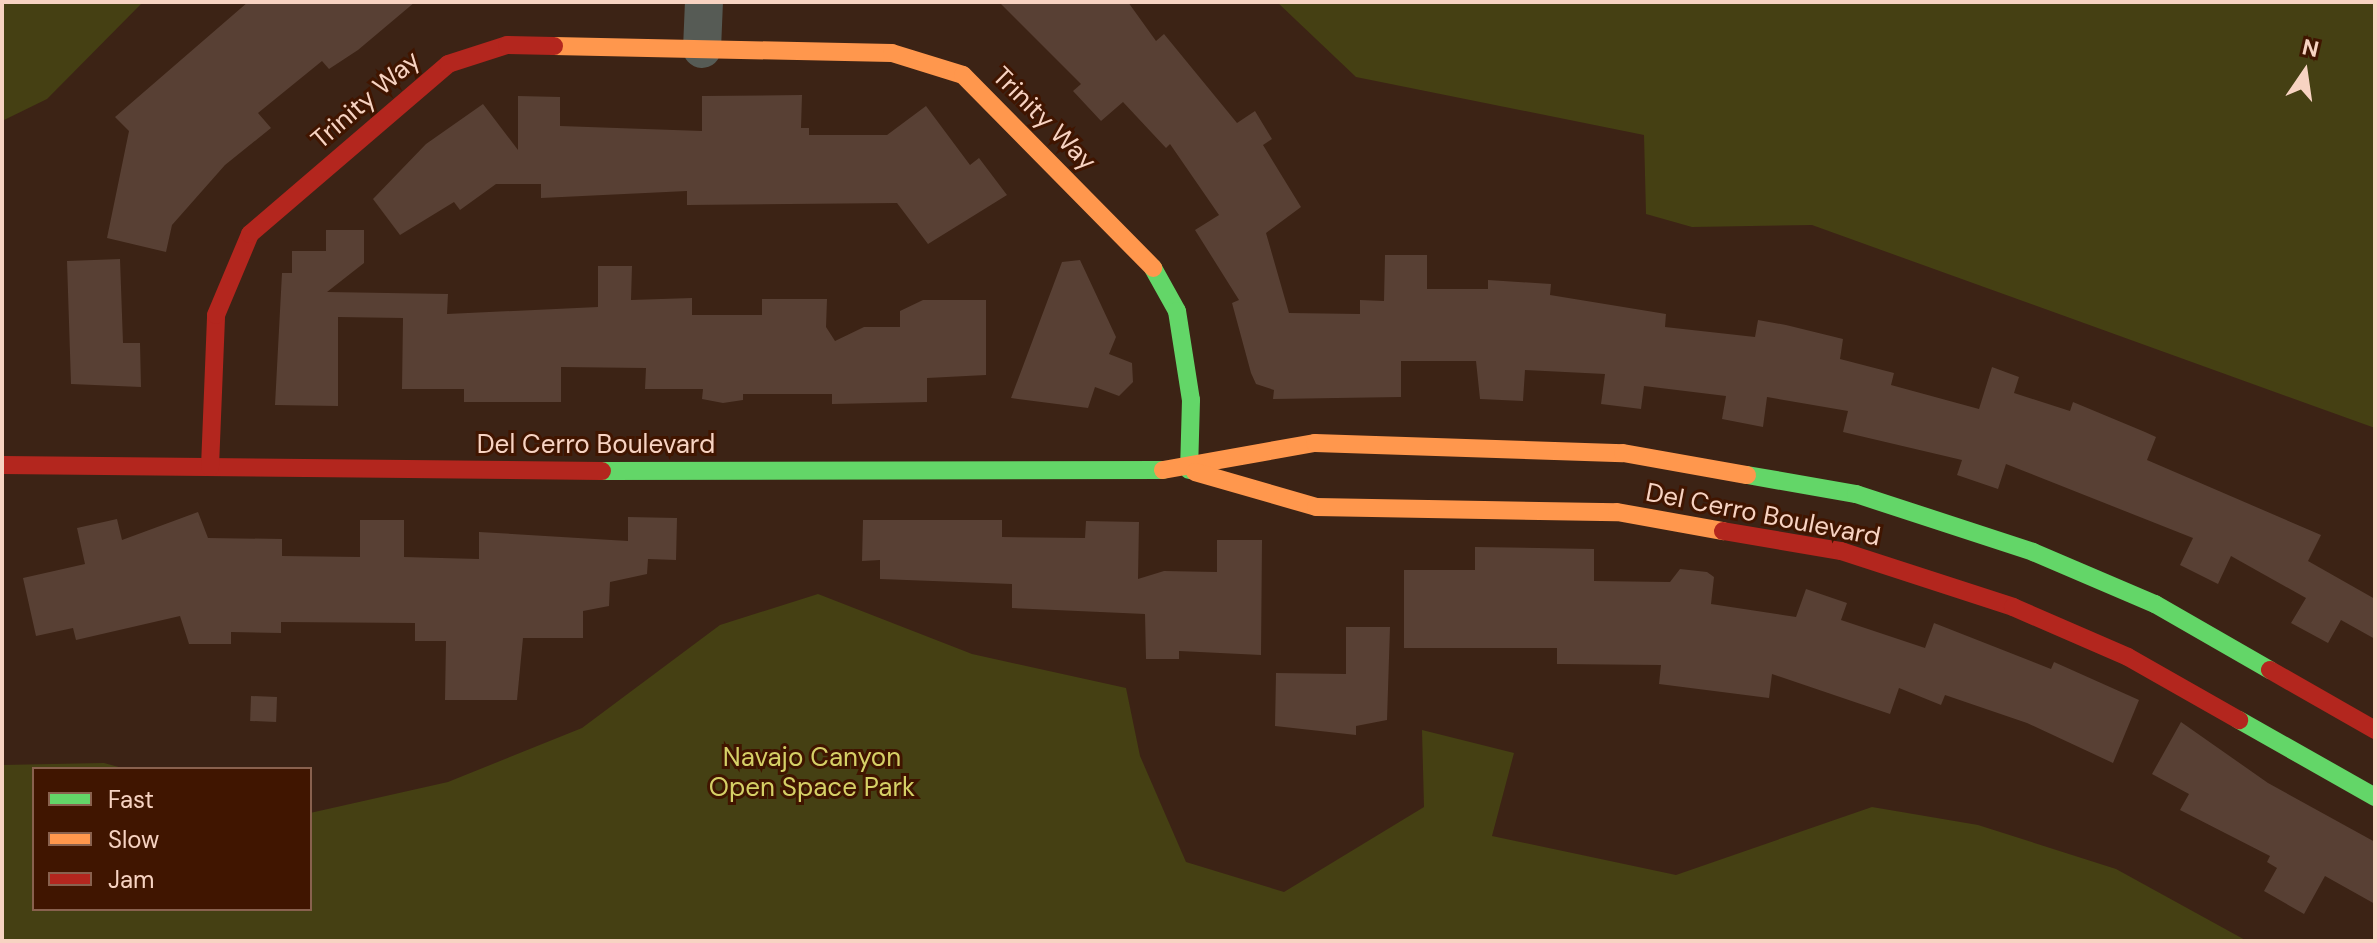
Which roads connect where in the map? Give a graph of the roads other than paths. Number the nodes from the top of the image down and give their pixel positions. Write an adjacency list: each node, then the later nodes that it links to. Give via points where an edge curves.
1 (704, 2): 2 (street)
2 (702, 49): 4 (street, Trinity Way, via 507,45 436,74 250,234 216,315); 5 (street, Trinity Way, via 892,53 963,75 1149,260 1177,311 1191,400)
3 (2, 465): 4 (street, Del Cerro Boulevard)
4 (210, 467): 5 (street, Del Cerro Boulevard)
5 (1189, 470): 6 (street, Del Cerro Boulevard, via 1315,443 1607,452 1856,494 2033,552 2155,604); 7 (street, Del Cerro Boulevard, via 1316,507 1617,512 1841,551 2013,607 2128,657)
6 (2375, 730)
7 (2375, 797)

